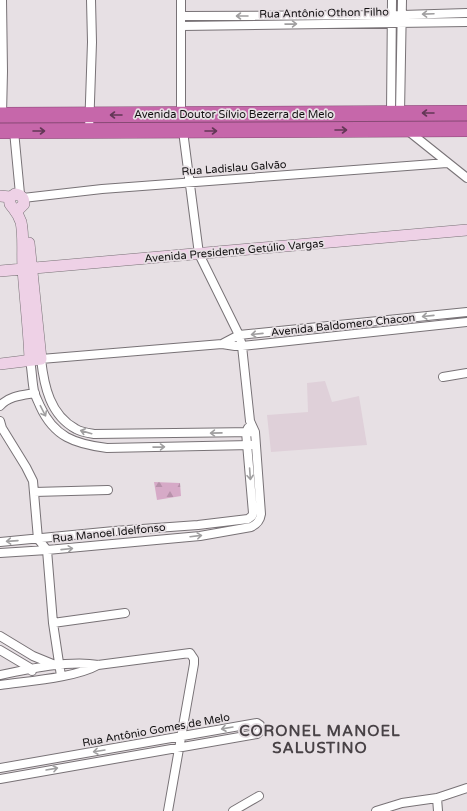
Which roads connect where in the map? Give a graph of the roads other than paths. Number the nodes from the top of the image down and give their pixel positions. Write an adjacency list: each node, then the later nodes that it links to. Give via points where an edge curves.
1 (2, 0): 13 (street)
2 (91, 0): 17 (street)
3 (181, 0): 8 (street)
4 (392, 0): 9 (street)
5 (402, 0): 7 (street)
6 (467, 13): 7 (street, Rua Antônio Othon Filho, one-way to 7)
7 (402, 15): 9 (street, Rua Antônio Othon Filho); 11 (street)
8 (182, 16): 9 (street, Rua Antônio Othon Filho, one-way to 8); 12 (street)
9 (392, 19): 11 (street, Rua Antônio Othon Filho); 12 (street, Rua Antônio Othon Filho, one-way to 9); 14 (street)
10 (467, 22): 11 (street, Rua Antônio Othon Filho)
11 (402, 24): 14 (street)
12 (182, 26): 18 (street)
13 (2, 71): 16 (street)
14 (395, 113): 15 (highway, Avenida Doutor Sílvio Bezerra de Melo, one-way to 14); 18 (highway, Avenida Doutor Sílvio Bezerra de Melo)
15 (467, 113)
16 (1, 115): 17 (highway, Avenida Doutor Sílvio Bezerra de Melo)
17 (89, 115): 18 (highway, Avenida Doutor Sílvio Bezerra de Melo, one-way to 17); 22 (street)
18 (181, 115)
19 (407, 129): 20 (highway, Avenida Doutor Sílvio Bezerra de Melo); 23 (highway, Avenida Doutor Sílvio Bezerra de Melo, one-way to 19); 24 (street)
20 (467, 129)
21 (7, 131): 22 (highway, Avenida Doutor Sílvio Bezerra de Melo, one-way to 22); 27 (street)
22 (89, 131): 23 (highway, Avenida Doutor Sílvio Bezerra de Melo)
23 (183, 131): 26 (street)
24 (447, 163): 25 (street); 26 (street, Rua Ladislau Galvão)
25 (467, 178)
26 (190, 183): 27 (street, Rua Ladislau Galvão, via 102,189); 30 (street)
27 (15, 201): 28 (street); 31 (street, via 28,225)
28 (0, 207)
29 (467, 230): 30 (street, Avenida Presidente Getúlio Vargas)
30 (199, 254): 31 (street, Avenida Presidente Getúlio Vargas); 35 (street)
31 (27, 269): 32 (street, Avenida Presidente Getúlio Vargas); 38 (street)
32 (0, 272)
33 (467, 312): 35 (street, Avenida Baldomero Chacon, one-way to 35)
34 (467, 322): 37 (street, Avenida Baldomero Chacon)
35 (239, 336): 36 (street, Avenida Baldomero Chacon); 37 (street)
36 (222, 344): 37 (street, Avenida Baldomero Chacon); 38 (street, Avenida Baldomero Chacon)
37 (242, 346): 45 (street)
38 (35, 360): 39 (street, Avenida Baldomero Chacon); 42 (street); 45 (street, one-way to 38, via 94,434 76,429 62,419 50,402)
39 (0, 364)
40 (467, 373): 41 (street)
41 (443, 377)
42 (35, 393): 43 (street, via 12,397); 46 (street, one-way to 46, via 45,416 58,431 71,440 88,446 107,448)
43 (0, 406)
44 (0, 421): 48 (street, via 33,481)
45 (250, 432): 46 (street)
46 (252, 445): 49 (street, Rua Manoel Idelfonso, one-way to 49, via 252,516 248,520); 50 (street, Rua Manoel Idelfonso, via 260,519 251,527)
47 (108, 490): 48 (street)
48 (34, 492): 52 (street)
49 (218, 523): 50 (street); 52 (street, Rua Manoel Idelfonso, via 114,531)
50 (220, 532): 52 (street, Rua Manoel Idelfonso, one-way to 50, via 200,536)
51 (0, 542): 52 (street, Rua Manoel Idelfonso, one-way to 51)
52 (43, 545): 53 (street, Rua Manoel Idelfonso); 55 (street)
53 (0, 553)
54 (125, 613): 55 (street)
55 (53, 623): 59 (street)
56 (0, 636): 59 (street, via 38,658)
57 (0, 650): 60 (street)
58 (98, 665): 59 (street, via 83,663); 62 (street); 65 (street, via 190,653 194,664)
59 (59, 666): 60 (street); 62 (street)
60 (32, 669): 61 (street); 63 (street)
61 (0, 674)
62 (61, 676): 63 (street)
63 (33, 680): 64 (street)
64 (0, 685)
65 (180, 737): 66 (street, Rua Antônio Gomes de Melo); 67 (street); 67 (street, Rua Antônio Gomes de Melo, one-way to 65, via 257,734 261,730 257,723)
66 (121, 747): 68 (street, Rua Antônio Gomes de Melo, one-way to 68); 69 (street)
67 (179, 748): 69 (street, Rua Antônio Gomes de Melo); 78 (street)
68 (76, 755): 70 (street, Rua Antônio Gomes de Melo); 71 (street)
69 (122, 757): 71 (street, Rua Antônio Gomes de Melo)
70 (28, 763): 72 (street, Rua Antônio Gomes de Melo); 73 (street)
71 (77, 765): 73 (street, Rua Antônio Gomes de Melo, one-way to 71)
72 (0, 768)
73 (30, 773): 74 (street, Rua Antônio Gomes de Melo)
74 (0, 778)
75 (467, 788): 77 (street)
76 (259, 796): 79 (street)
77 (437, 798): 80 (street, via 402,803); 81 (street)
78 (168, 811)
79 (233, 811)
80 (376, 811)
81 (438, 811)

